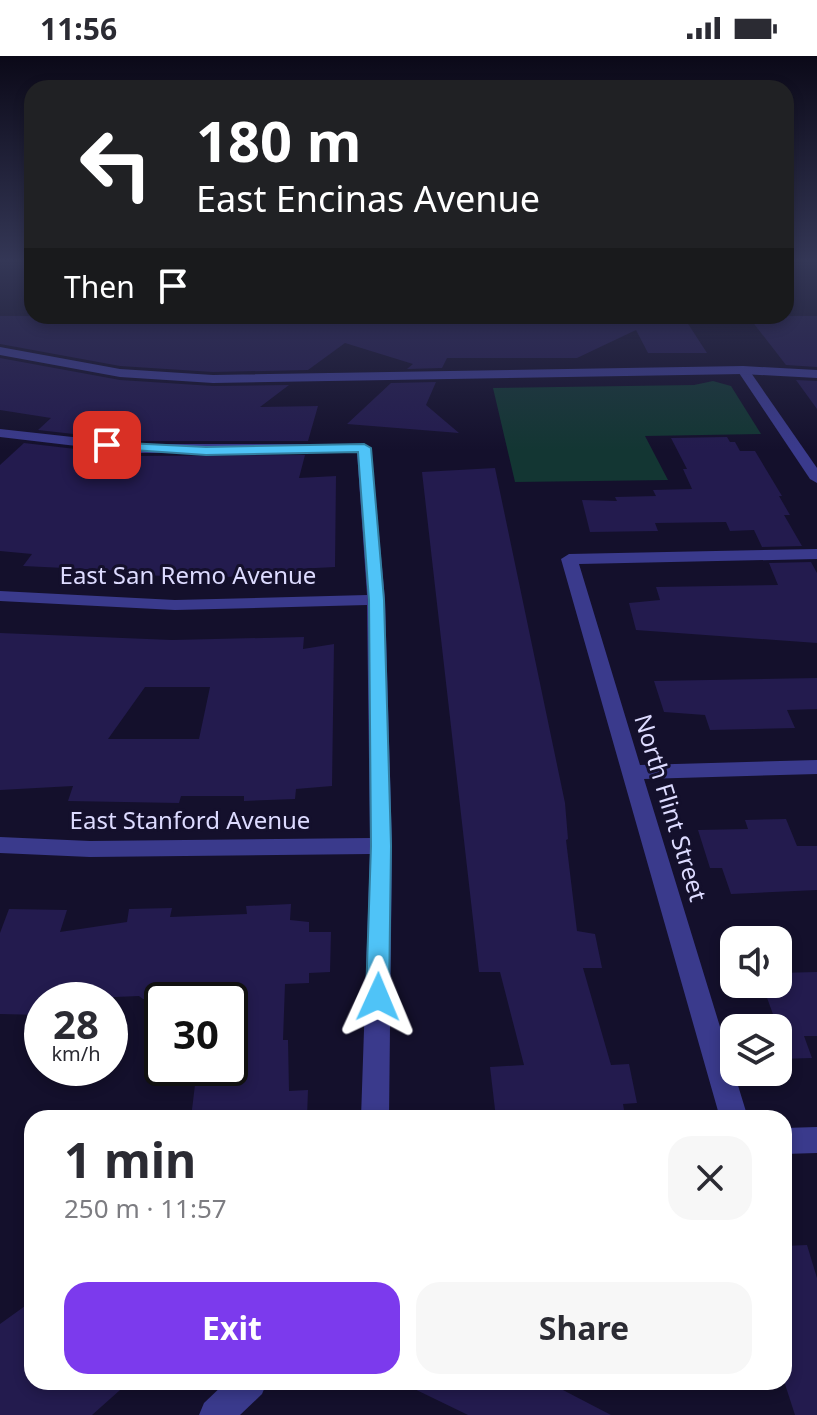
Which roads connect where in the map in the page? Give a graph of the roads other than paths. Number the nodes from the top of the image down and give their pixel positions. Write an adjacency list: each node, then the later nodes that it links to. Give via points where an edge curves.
1 (0, 351): 3 (street, via 120,373 213,379)
2 (817, 365): 3 (street)
3 (743, 370): 4 (street); 6 (street)
4 (817, 374)
5 (0, 433): 9 (street, via 206,451 364,448)
6 (817, 479)
7 (817, 554): 11 (street, North Flint Street, via 569,559)
8 (0, 596): 9 (street, East San Remo Avenue, via 175,605)
9 (376, 600): 13 (street)
10 (817, 767): 11 (street)
11 (632, 772): 15 (street, North Flint Street)
12 (0, 845): 13 (street, East Stanford Avenue)
13 (381, 846): 14 (street)
14 (375, 1110)
15 (732, 1110)
16 (817, 1140): 17 (street)
17 (792, 1141)
18 (242, 1390): 19 (street)
19 (216, 1415)

